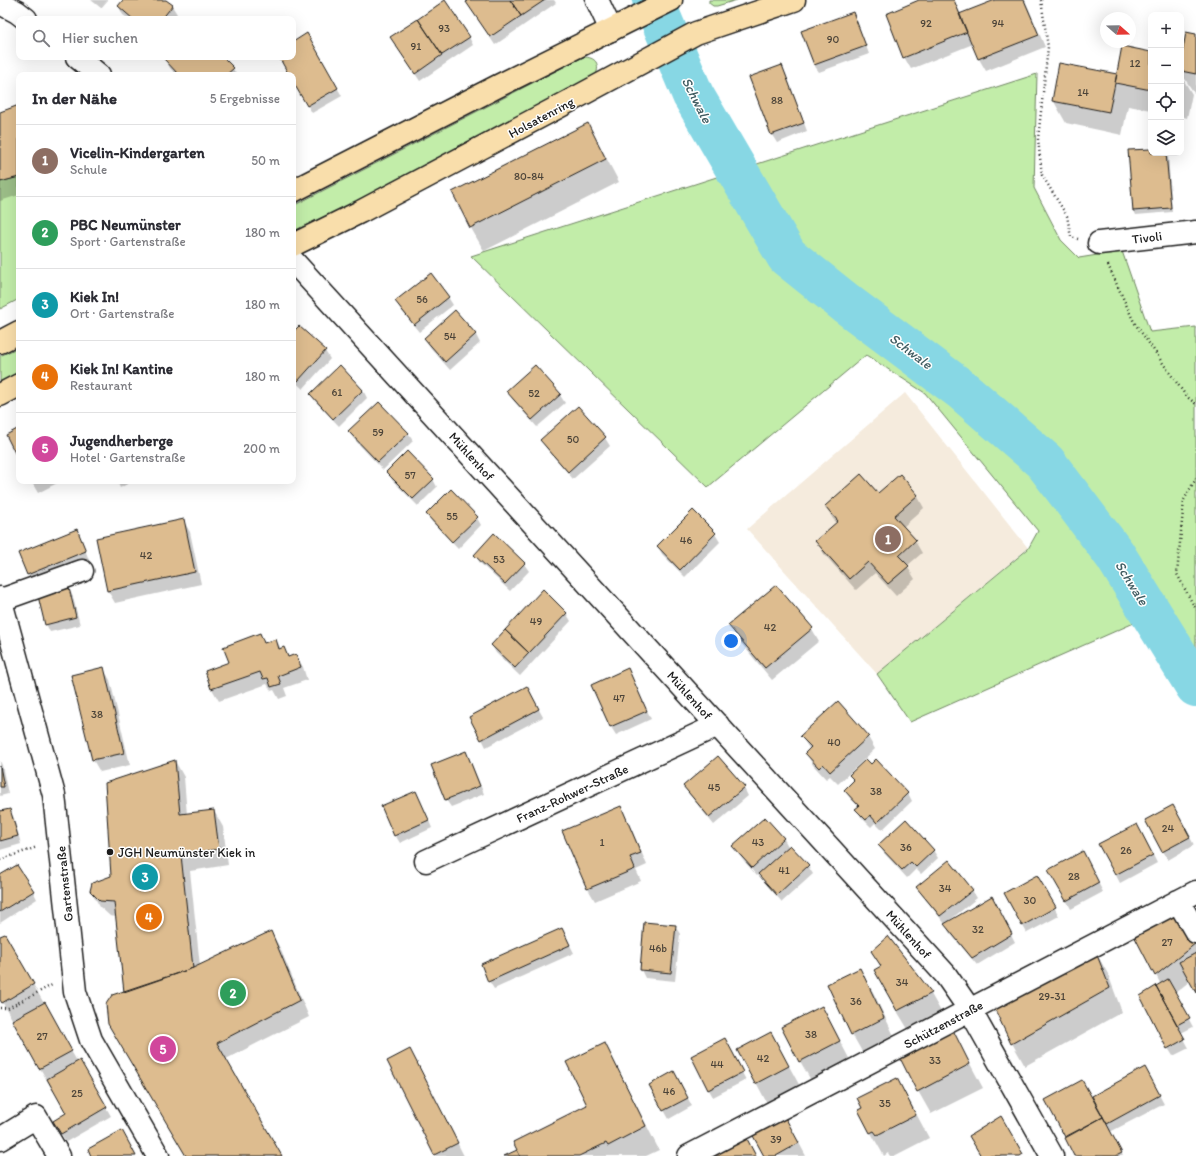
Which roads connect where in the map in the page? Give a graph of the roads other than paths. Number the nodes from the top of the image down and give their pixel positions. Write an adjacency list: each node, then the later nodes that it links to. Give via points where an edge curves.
1 (597, 0): 6 (street)
2 (671, 0): 6 (main road)
3 (794, 0): 12 (main road, Holsatenring, via 696,33 581,96)
4 (0, 3): 5 (street)
5 (22, 16)
6 (611, 30): 9 (main road)
7 (82, 60): 8 (street)
8 (96, 72)
9 (296, 189)
10 (1196, 232): 11 (street, Tivoli)
11 (1099, 243)
12 (296, 244)
13 (296, 264): 20 (street, Mühlenhof)
14 (16, 334): 15 (main road)
15 (0, 342)
16 (16, 387): 17 (main road)
17 (0, 395)
18 (82, 571): 19 (street)
19 (0, 599): 27 (street, Gartenstraße, via 54,795 75,992 90,1040)
20 (718, 725): 21 (street, Franz-Rohwer-Straße); 24 (street, Mühlenhof, via 945,974)
21 (426, 861)
22 (1187, 897): 23 (street); 24 (street, Schützenstraße)
23 (1196, 932)
24 (970, 1010): 28 (street, Schützenstraße); 29 (street, Mühlenhof)
25 (0, 1139): 26 (street, via 36,1117)
26 (59, 1156)
27 (158, 1156)
28 (689, 1156)
29 (1052, 1156)

